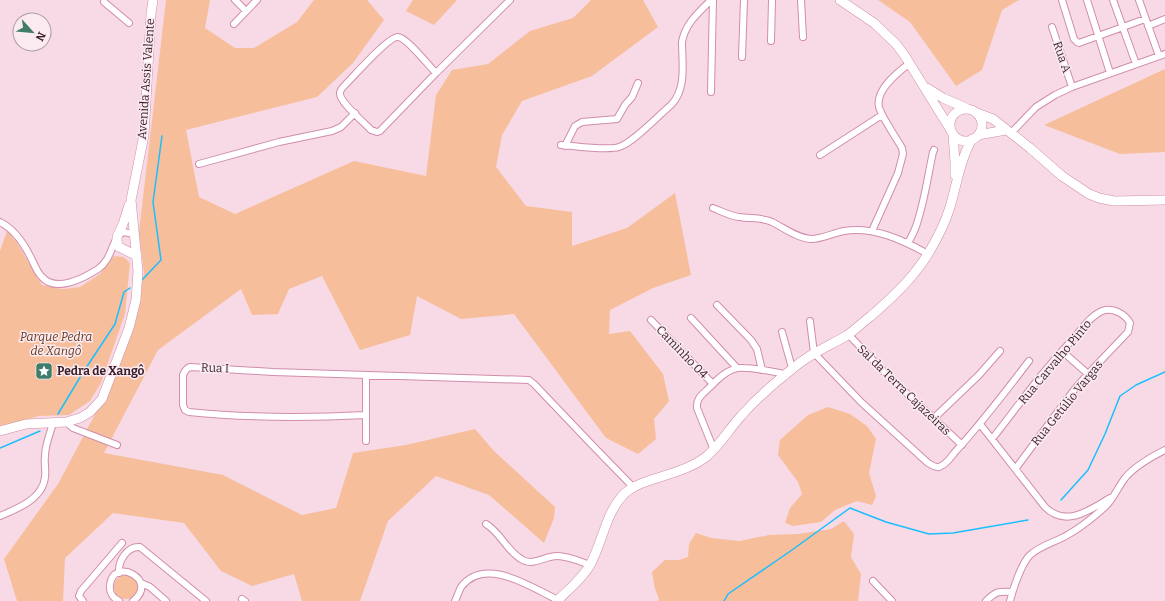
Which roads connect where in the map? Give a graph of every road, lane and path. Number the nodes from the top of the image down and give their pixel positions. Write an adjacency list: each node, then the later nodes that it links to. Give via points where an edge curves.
1 (153, 0): 47 (main road, Avenida Assis Valente, via 144,135)
2 (235, 0): 15 (street)
3 (258, 0): 15 (street)
4 (510, 0): 30 (street)
5 (712, 0): 32 (street, via 690,21 683,35 681,87 671,105 625,145 609,149 563,146 575,126 582,122 617,119); 35 (street)
6 (744, 0): 27 (street)
7 (772, 0): 25 (street)
8 (801, 0): 24 (street)
9 (840, 0): 28 (main road, via 882,29)
10 (1062, 0): 23 (street, via 1074,41 1079,43)
11 (1087, 0): 23 (street)
12 (1113, 0): 22 (street)
13 (1139, 0): 16 (street)
14 (103, 1): 18 (street)
15 (246, 11): 19 (street)
16 (1145, 18): 20 (street); 22 (street)
17 (1165, 19): 20 (street)
18 (129, 23)
19 (234, 24)
20 (1148, 26): 26 (street)
21 (1052, 27): 34 (street, Rua A)
22 (1122, 27): 23 (street); 29 (street)
23 (1099, 36): 31 (street)
24 (803, 37)
25 (771, 41)
26 (1162, 55): 29 (street)
27 (742, 57)
28 (910, 63): 33 (main road); 39 (street, via 891,79 880,96 878,106)
29 (1136, 64): 31 (street)
30 (436, 73): 37 (street, via 380,131 371,130); 37 (street, via 405,40 398,36 394,37 341,90 341,99)
31 (1110, 73): 34 (street)
32 (638, 83)
33 (924, 86): 36 (main road); 40 (main road)
34 (1072, 87): 41 (street, via 1036,107)
35 (711, 92)
36 (966, 108): 38 (main road); 40 (main road, via 952,117)
37 (354, 113): 45 (street, via 341,127 332,131 279,142)
38 (977, 113): 41 (main road, via 993,119); 42 (main road, via 982,126)
39 (882, 115): 44 (street); 51 (street, via 903,154 898,173)
40 (952, 132): 42 (main road, via 962,140); 46 (main road)
41 (1008, 132): 42 (main road); 48 (main road, via 1062,176 1094,196 1114,201)
42 (975, 137): 46 (main road, via 963,157)
43 (934, 150): 54 (street, via 918,222)
44 (820, 155)
45 (200, 164)
46 (955, 186): 56 (main road, via 945,221)
47 (131, 200): 52 (main road); 53 (main road, Avenida Assis Valente)
48 (1165, 200)
49 (713, 208): 51 (street, via 737,217 764,219 809,239 843,231)
50 (0, 222): 58 (street, via 20,239 43,278 53,283 68,284 81,279 103,265)
51 (872, 231): 54 (street)
52 (117, 237): 53 (street, via 123,232); 55 (main road, via 117,245); 58 (street)
53 (134, 238): 55 (street, via 128,247); 57 (main road, Avenida Assis Valente)
54 (908, 243): 56 (street)
55 (121, 248): 57 (main road); 58 (street)
56 (928, 254): 64 (main road, via 905,285)
57 (137, 256): 78 (main road, Avenida Assis Valente, via 136,300 129,328 107,388 102,399 90,412)
58 (108, 258)
59 (716, 305): 71 (street, via 757,349)
60 (690, 318): 70 (street)
61 (651, 320): 75 (street, Caminho 04)
62 (810, 321): 68 (street)
63 (782, 332): 72 (street)
64 (848, 334): 68 (main road); 77 (street, Sal da Terra Cajazeiras)
65 (1121, 340): 67 (street, Rua Carvalho Pinto, via 1130,327 1128,318 1121,313 1104,311 1090,320); 73 (street, Rua Getúlio Vargas)
66 (1000, 351): 77 (street)
67 (1062, 351): 73 (street); 82 (street, Rua Carvalho Pinto)
68 (814, 353): 72 (main road); 85 (street, via 861,402 934,467 943,465)
69 (1029, 361): 80 (street)
70 (737, 368): 71 (street); 75 (street, via 727,372)
71 (762, 370): 72 (street)
72 (789, 371): 86 (main road, via 740,417)
73 (1088, 374): 88 (street, Rua Getúlio Vargas)
74 (366, 375): 76 (street); 76 (street, Rua I, via 190,367 183,376 183,405 185,410 190,412 255,417); 89 (street, Rua I, via 531,382)
75 (713, 384): 86 (street, via 699,398 697,408)
76 (366, 415): 83 (street)
77 (933, 419): 85 (street, Sal da Terra Cajazeiras)
78 (66, 422): 79 (main road, Avenida Assis Valente); 84 (street, via 73,428)
79 (53, 423): 81 (main road, Avenida Assis Valente, via 26,424); 91 (street, via 45,456 43,485 35,497)
80 (980, 424): 82 (street); 85 (street)
81 (0, 431)
82 (992, 439): 88 (street)
83 (366, 441)
84 (117, 445)
85 (962, 445)
86 (714, 450): 89 (main road, via 695,464)
87 (1165, 450): 90 (street, via 1126,477)
88 (1016, 468): 90 (street, via 1045,507 1055,515 1066,517 1083,514)
89 (633, 486): 94 (main road, via 613,509)
90 (1114, 496): 98 (street, via 1105,507 1071,533 1034,552 1025,563)
91 (0, 516)
92 (486, 524): 94 (street, via 497,532 510,551 529,563 555,556 567,557)
93 (122, 543): 99 (street, via 81,591 79,596)
94 (590, 565): 105 (main road)
95 (119, 573): 97 (street, via 130,572); 100 (street, via 112,579 110,588 113,597); 103 (street, via 125,555 132,548 140,547)
96 (873, 581): 106 (street)
97 (141, 583): 101 (street, via 140,592); 102 (street, via 150,587)
98 (1012, 592): 107 (street, via 996,592); 108 (street)
99 (83, 601)
100 (119, 601)
101 (133, 601)
102 (166, 601)
103 (206, 601)
104 (454, 601): 105 (street, via 462,586 471,579 480,574 490,573 504,575)
105 (557, 601)
106 (892, 601)
107 (986, 601)
108 (1010, 601)

